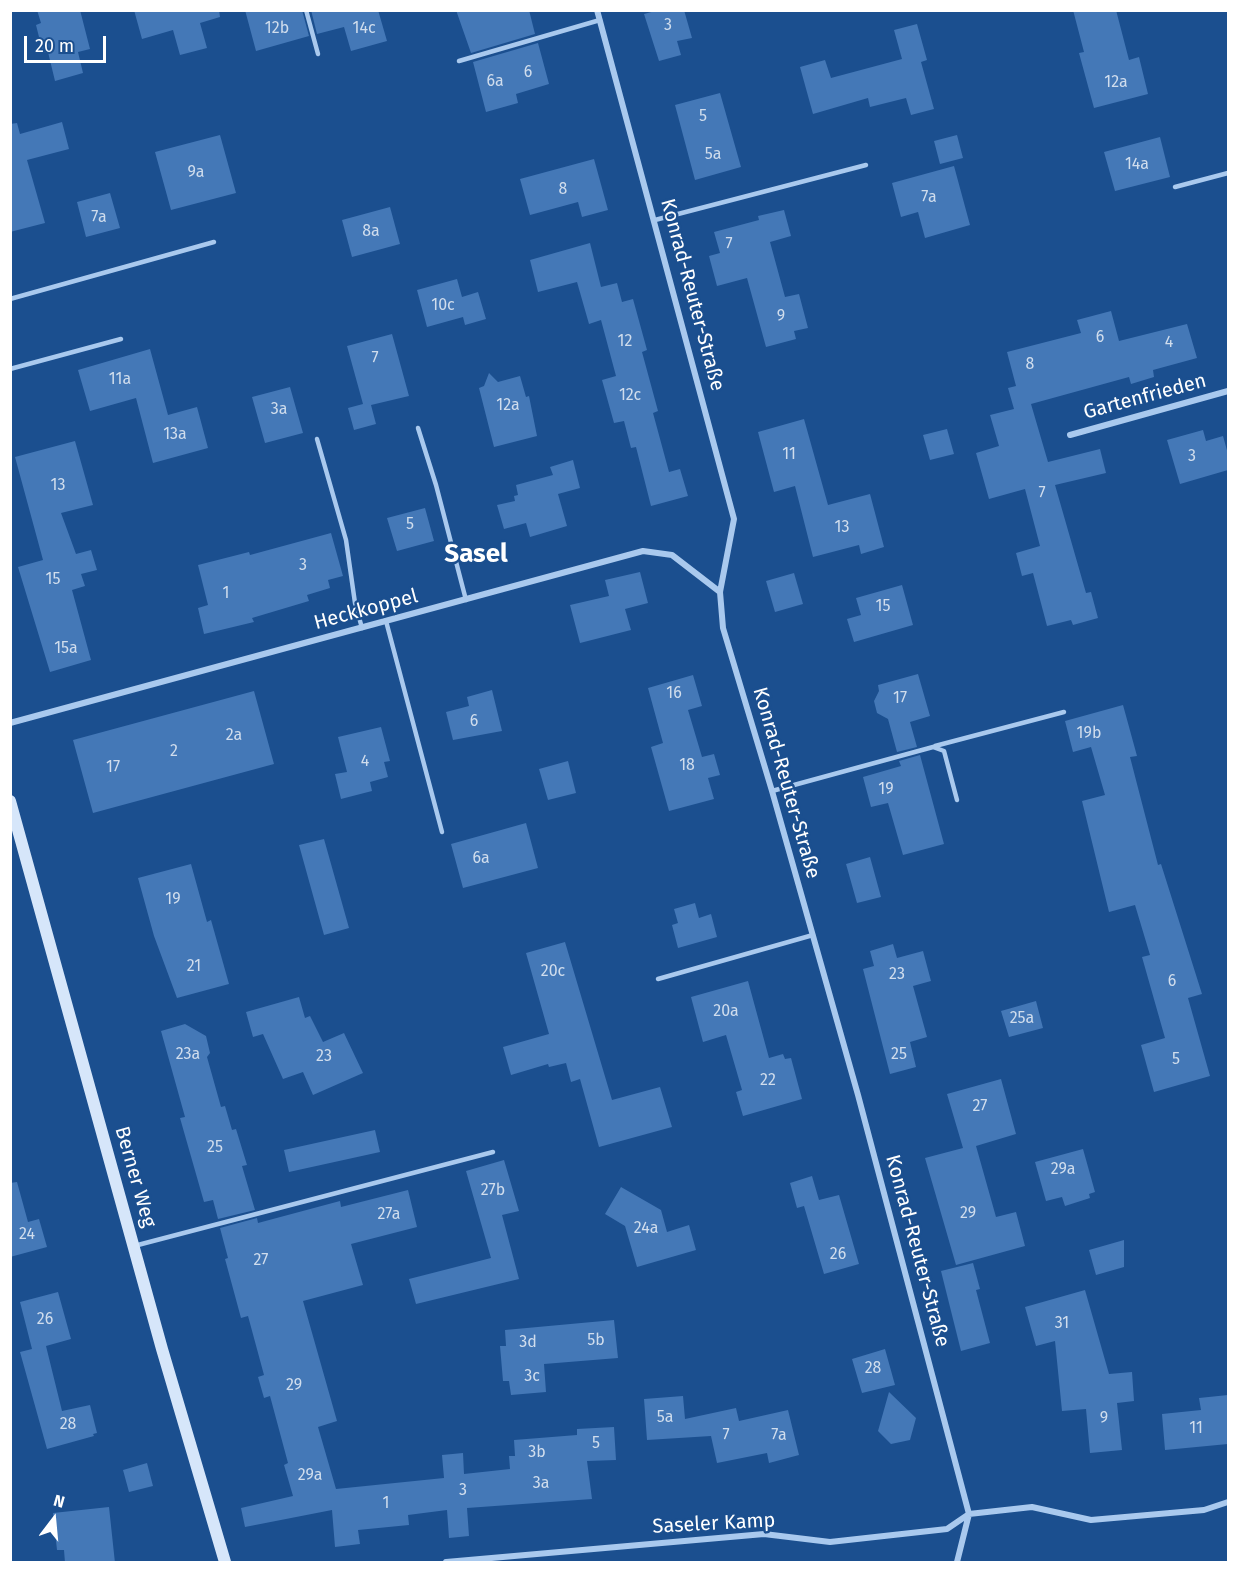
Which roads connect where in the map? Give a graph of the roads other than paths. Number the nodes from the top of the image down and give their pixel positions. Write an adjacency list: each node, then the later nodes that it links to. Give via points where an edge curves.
1 (306, 10): 4 (lane)
2 (597, 10): 3 (street, Konrad-Reuter-Straße)
3 (600, 20): 5 (lane); 9 (street, Konrad-Reuter-Straße)
4 (318, 54)
5 (459, 62)
6 (866, 165): 9 (lane)
7 (1228, 173): 8 (lane)
8 (1175, 187)
9 (655, 220): 18 (street, Konrad-Reuter-Straße, via 734,519)
10 (214, 242): 11 (lane)
11 (10, 299)
12 (121, 339): 13 (lane)
13 (10, 369)
14 (1228, 391): 16 (street, Gartenfrieden)
15 (418, 429): 19 (lane)
16 (1070, 435)
17 (317, 439): 21 (lane, via 346,540)
18 (720, 592): 19 (street, Heckkoppel, via 672,555 643,551); 25 (street, Konrad-Reuter-Straße, via 723,628)
19 (466, 600): 20 (street, Heckkoppel)
20 (386, 621): 21 (street, Heckkoppel); 28 (lane)
21 (362, 628): 23 (street, Heckkoppel)
22 (1064, 712): 24 (lane)
23 (10, 723)
24 (933, 747): 25 (lane); 26 (lane, via 944,751)
25 (772, 791): 29 (street, Konrad-Reuter-Straße)
26 (957, 800)
27 (10, 801): 32 (street, Berner Weg)
28 (442, 832)
29 (813, 935): 30 (lane); 34 (street, Konrad-Reuter-Straße)
30 (658, 979)
31 (493, 1152): 32 (lane)
32 (134, 1246): 35 (street, Berner Weg)
33 (1228, 1502): 34 (street, Saseler Kamp, via 1204,1510 1091,1520 1032,1508)
34 (969, 1514): 36 (street, Saseler Kamp, via 948,1529 830,1542 764,1534); 37 (street, Konrad-Reuter-Straße)
35 (225, 1563)
36 (446, 1563)
37 (957, 1563)

